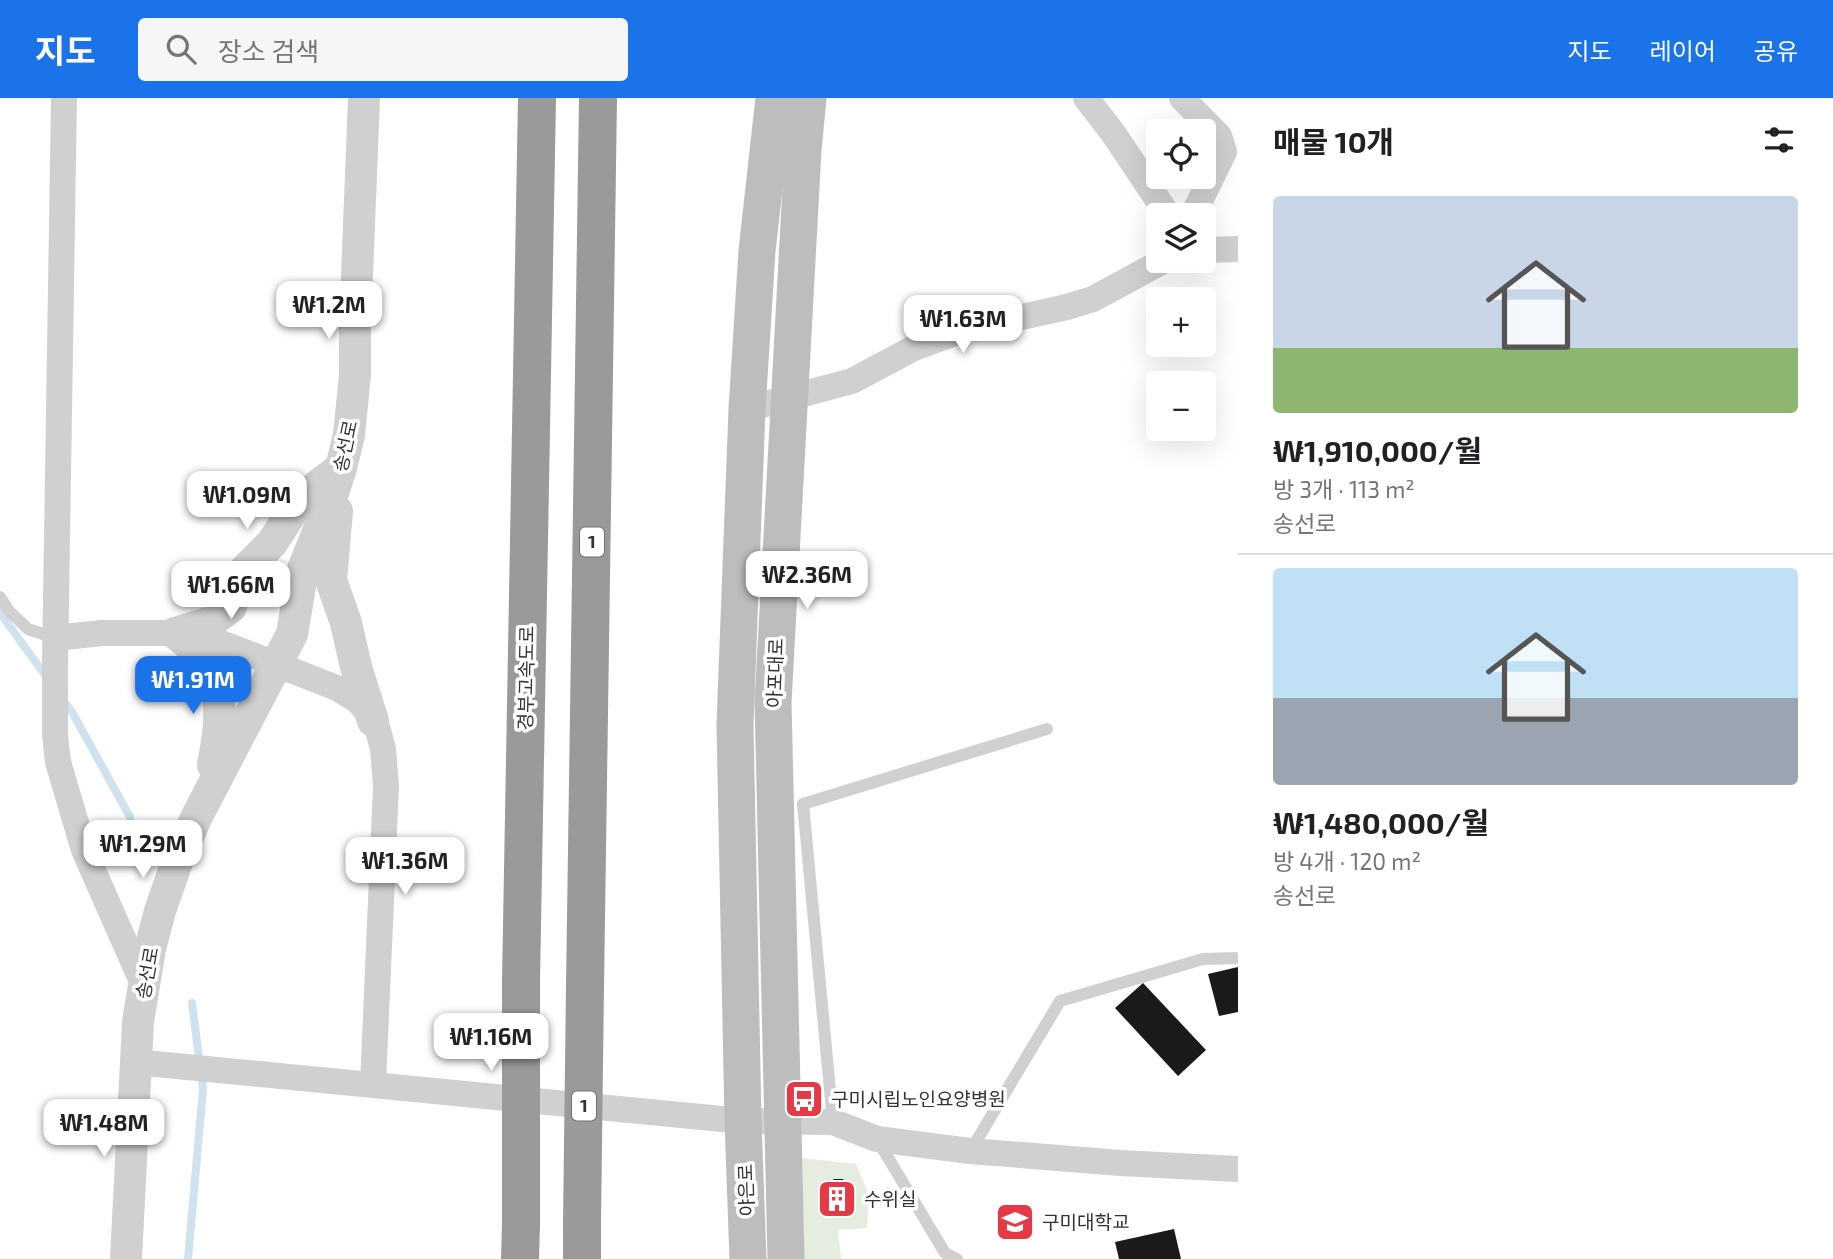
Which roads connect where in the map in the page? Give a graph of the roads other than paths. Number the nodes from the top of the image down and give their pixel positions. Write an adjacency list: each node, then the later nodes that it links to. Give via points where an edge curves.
1 (64, 98): 19 (street)
2 (364, 98): 16 (street, 송선로, via 354,385)
3 (537, 98): 34 (highway, 경부고속도로, bridge)
4 (598, 98): 35 (highway, 1, bridge)
5 (774, 98): 15 (main road, 아포대로, via 757,251)
6 (808, 98): 14 (main road, 아포대로)
7 (1086, 98): 9 (street)
8 (1182, 98): 10 (street, via 1219,136 1224,152)
9 (1160, 203)
10 (1199, 203)
11 (1238, 249): 12 (street)
12 (1216, 250)
13 (1146, 270): 14 (street, via 1093,299 962,330 914,348 852,381)
14 (790, 397): 15 (street); 29 (main road, 아포대로, via 773,702)
15 (747, 409): 28 (main road, 아포대로, via 735,725)
16 (341, 468): 18 (street, via 294,509 272,543 237,579 231,607 211,622); 20 (street, 송선로, via 303,569 292,634); 21 (street, via 331,580)
17 (0, 597): 19 (lane, via 28,629)
18 (175, 633): 19 (street); 20 (street, via 224,644); 23 (street, via 200,654 219,696 220,730)
19 (55, 638): 25 (street, via 58,762 84,850)
20 (276, 664): 21 (street, via 337,688 358,701); 23 (street, 송선로)
21 (373, 721): 27 (street, via 383,749 386,786)
22 (1048, 729): 30 (lane, via 803,804)
23 (207, 796): 25 (street, 송선로, via 160,911)
24 (1238, 958): 32 (lane, via 1203,960 1060,1001)
25 (144, 986): 26 (street, 송선로)
26 (135, 1062): 27 (street); 36 (street, 송선로)
27 (373, 1084): 28 (street)
28 (743, 1121): 29 (street); 37 (main road, 야은로)
29 (782, 1122): 30 (street); 38 (main road, 야은로)
30 (833, 1122): 31 (street)
31 (877, 1139): 32 (street); 39 (lane, via 945,1253)
32 (970, 1151): 33 (street)
33 (1238, 1169)
34 (520, 1241)
35 (582, 1242)
36 (126, 1259)
37 (748, 1259)
38 (786, 1259)
39 (957, 1259)

